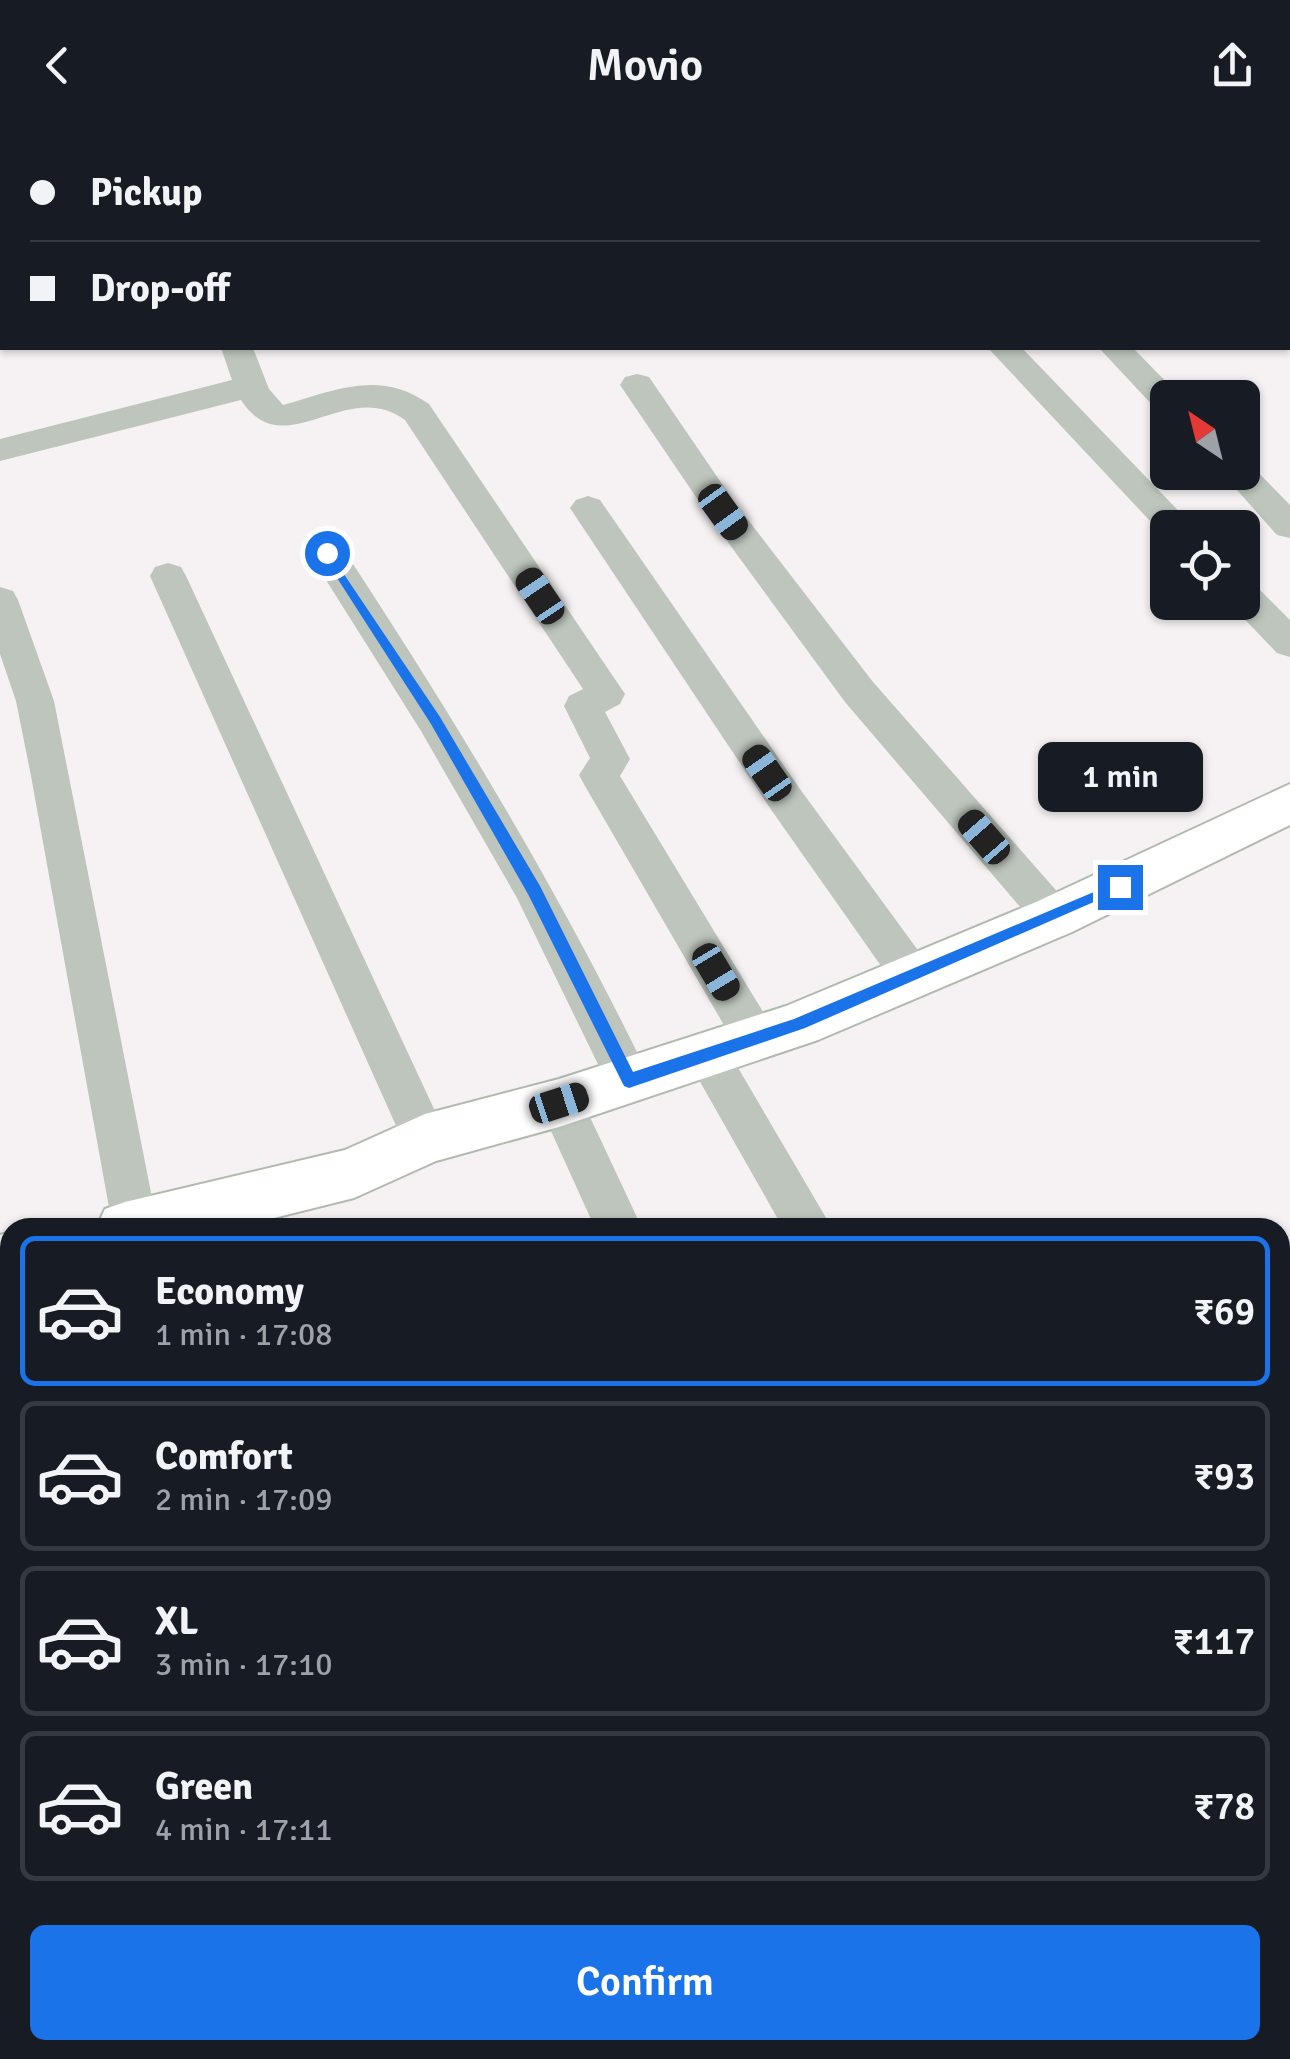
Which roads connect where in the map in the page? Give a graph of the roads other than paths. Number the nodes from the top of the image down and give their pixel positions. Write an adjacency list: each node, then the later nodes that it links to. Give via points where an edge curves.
1 (237, 350): 5 (street)
2 (1006, 350): 10 (street)
3 (1117, 350): 4 (street)
4 (1150, 383)
5 (252, 386): 7 (street); 21 (street, via 261,406 282,417 371,392 390,392 417,412 606,694 582,706 610,758 599,775)
6 (636, 386): 19 (street, via 859,692)
7 (0, 450)
8 (1255, 490): 11 (street)
9 (588, 508): 20 (street)
10 (1161, 510)
11 (1290, 526)
12 (327, 553): 23 (street, via 534,890)
13 (168, 576): 25 (street)
14 (0, 600): 27 (street, via 43,738)
15 (1260, 612): 16 (street)
16 (1290, 643)
17 (1290, 803): 19 (main road)
18 (1290, 836): 22 (main road, via 1072,940 814,1050)
19 (1054, 918): 20 (main road)
20 (913, 977): 21 (main road)
21 (755, 1038): 23 (main road)
22 (721, 1080): 24 (main road); 30 (street)
23 (629, 1081): 25 (main road)
24 (574, 1131): 26 (main road, via 424,1176); 29 (street)
25 (425, 1140): 26 (main road)
26 (354, 1173): 28 (main road)
27 (130, 1218)
28 (165, 1218)
29 (614, 1218)
30 (803, 1218)

